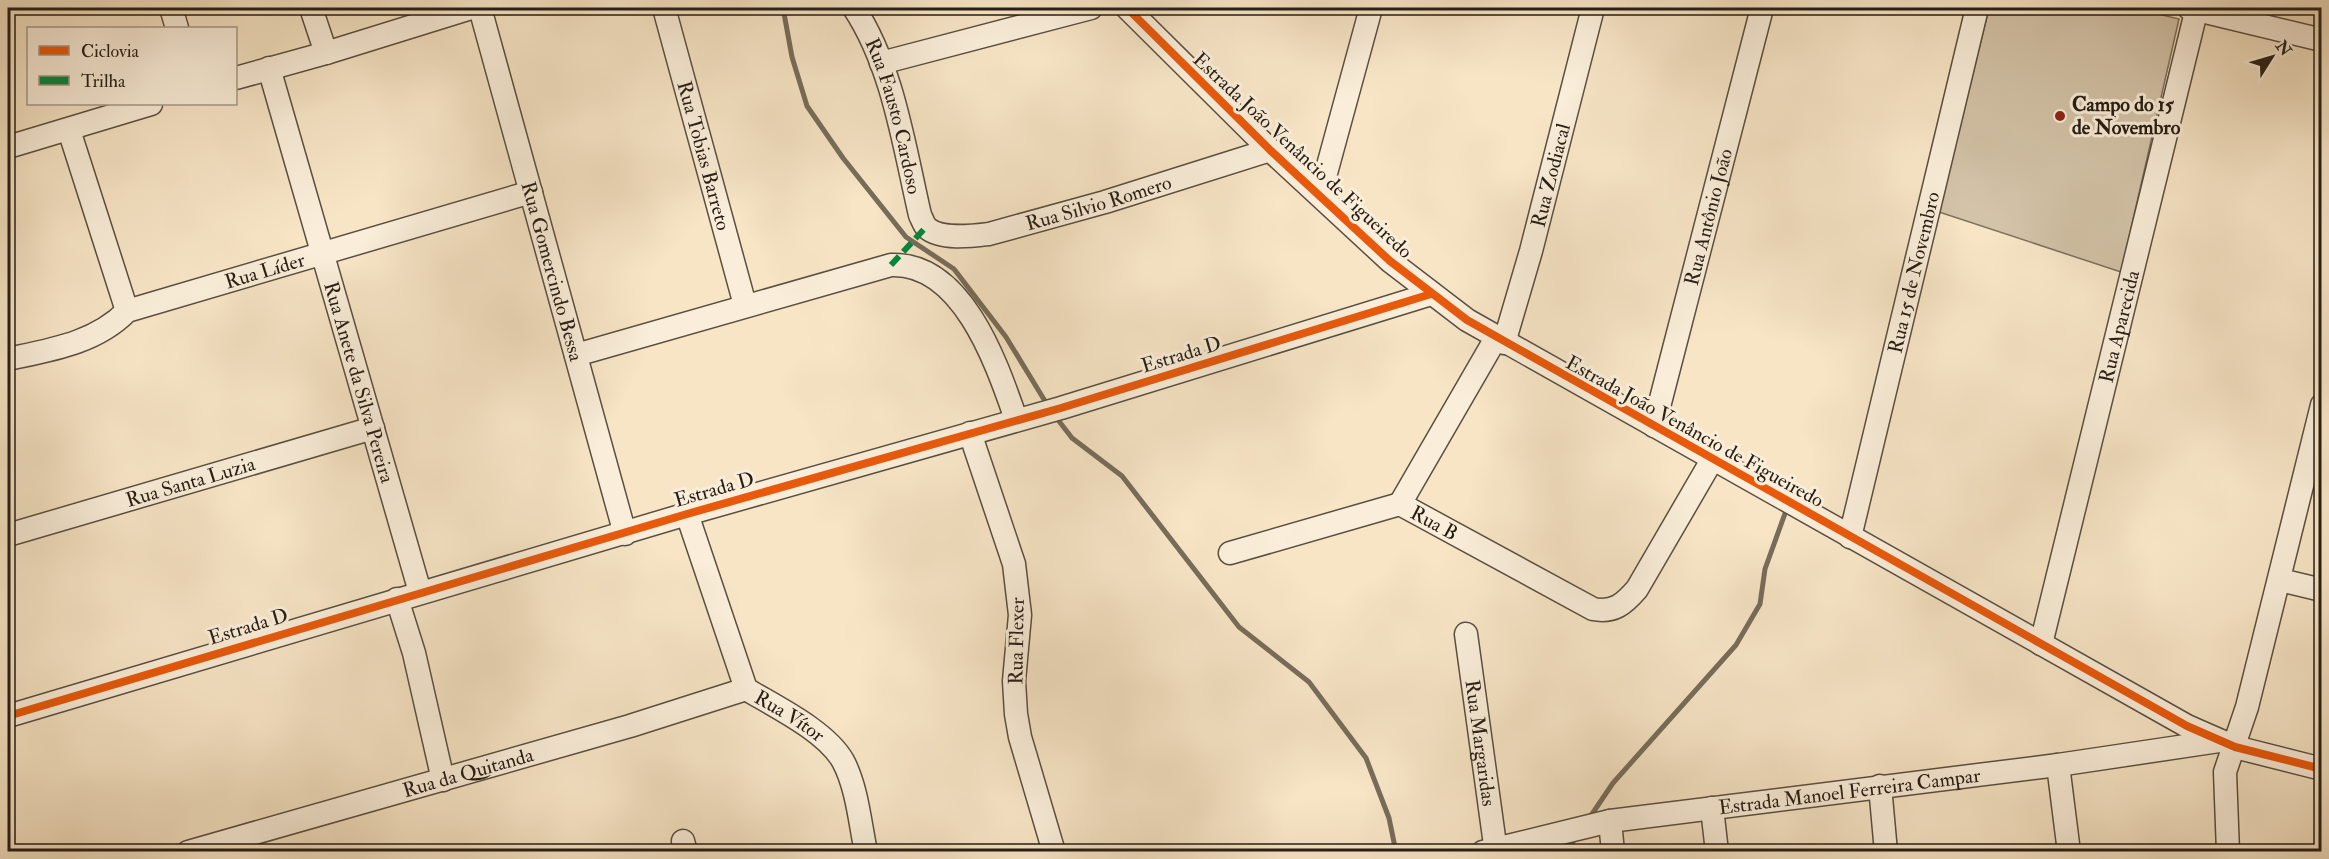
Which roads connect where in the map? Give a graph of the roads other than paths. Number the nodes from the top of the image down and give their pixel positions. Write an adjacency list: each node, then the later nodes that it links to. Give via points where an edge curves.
1 (171, 8): 14 (street)
2 (311, 8): 16 (street)
3 (471, 8): 16 (street)
4 (480, 8): 24 (street, Rua Gomercindo Bessa)
5 (664, 8): 29 (street, Rua Tobias Barreto)
6 (854, 8): 17 (street, Rua Fausto Cardoso)
7 (1091, 8): 17 (street)
8 (1126, 8): 23 (street, Estrada João Venâncio de Figueiredo)
9 (1371, 8): 25 (street)
10 (1593, 8): 31 (street, Rua Zodiacal, via 1531,251)
11 (1762, 8): 36 (street, Rua Antônio João)
12 (1977, 8): 44 (street, Rua 15 de Novembro)
13 (2194, 8): 15 (street); 51 (street, Rua Aparecida)
14 (177, 27)
15 (2322, 40)
16 (326, 53): 18 (street)
17 (881, 63): 26 (street, Rua Fausto Cardoso)
18 (269, 68): 19 (street); 27 (street, Rua Anete da Silva Pereira)
19 (237, 78)
20 (148, 105): 21 (street)
21 (69, 130): 22 (street); 30 (street)
22 (8, 147)
23 (1270, 150): 25 (street, Estrada João Venâncio de Figueiredo); 26 (street, Rua Silvio Romero, via 989,234 951,235)
24 (531, 192): 27 (street, Rua Líder); 32 (street, Rua Gomercindo Bessa)
25 (1320, 195): 28 (street, Estrada João Venâncio de Figueiredo)
26 (926, 227)
27 (322, 253): 30 (street, Rua Líder); 37 (street, Rua Anete da Silva Pereira)
28 (1431, 294): 31 (street, Estrada João Venâncio de Figueiredo); 35 (street, Estrada D)
29 (745, 305): 32 (street); 35 (street, via 891,265 906,265 931,276 961,303 994,357)
30 (127, 311): 33 (street, Rua Líder, via 94,335 55,349)
31 (1500, 340): 36 (street, Estrada João Venâncio de Figueiredo); 40 (street, Rua Zodiacal)
32 (576, 355): 42 (street, Rua Gomercindo Bessa)
33 (8, 359)
34 (2322, 405): 46 (street)
35 (1022, 417): 38 (street, Estrada D)
36 (1654, 426): 39 (street, Estrada João Venâncio de Figueiredo)
37 (373, 428): 43 (street, Rua Santa Luzia); 48 (street, Rua Anete da Silva Pereira)
38 (970, 433): 41 (street, Estrada D); 64 (street, Rua Flexer, via 1014,564 1020,615 1014,681 1016,714)
39 (1712, 460): 40 (street, Rua B, via 1637,589 1612,610 1593,609); 44 (street, Estrada João Venâncio de Figueiredo)
40 (1400, 504): 45 (street, Rua B)
41 (687, 514): 42 (street, Estrada D); 52 (street, Rua Vítor)
42 (625, 534): 48 (street, Estrada D)
43 (8, 536)
44 (1850, 537): 51 (street, Estrada João Venâncio de Figueiredo)
45 (1230, 553)
46 (2280, 580): 47 (street); 54 (street)
47 (2322, 590)
48 (420, 592): 49 (street, Estrada D)
49 (397, 599): 53 (street, Estrada D); 57 (street, via 414,653)
50 (1466, 633): 61 (street, Rua Margaridas)
51 (2041, 644): 54 (street, Estrada João Venâncio de Figueiredo)
52 (746, 689): 57 (street, Rua da Quitanda); 63 (street, Rua Vítor, via 836,751 848,773)
53 (8, 716)
54 (2227, 744): 55 (street, Estrada Manoel Ferreira Campar); 56 (street, Estrada João Venâncio de Figueiredo); 69 (street)
55 (2058, 765): 58 (street, Estrada Manoel Ferreira Campar); 68 (street)
56 (2322, 769)
57 (443, 780): 62 (street, Rua da Quitanda)
58 (1880, 786): 59 (street, Estrada Manoel Ferreira Campar); 67 (street)
59 (1712, 808): 60 (street, Estrada Manoel Ferreira Campar); 66 (street)
60 (1607, 822): 61 (street, Estrada Manoel Ferreira Campar); 65 (street)
61 (1491, 850)
62 (188, 852)
63 (866, 852)
64 (1054, 852)
65 (1613, 852)
66 (1717, 852)
67 (1886, 852)
68 (2069, 852)
69 (2228, 852)

